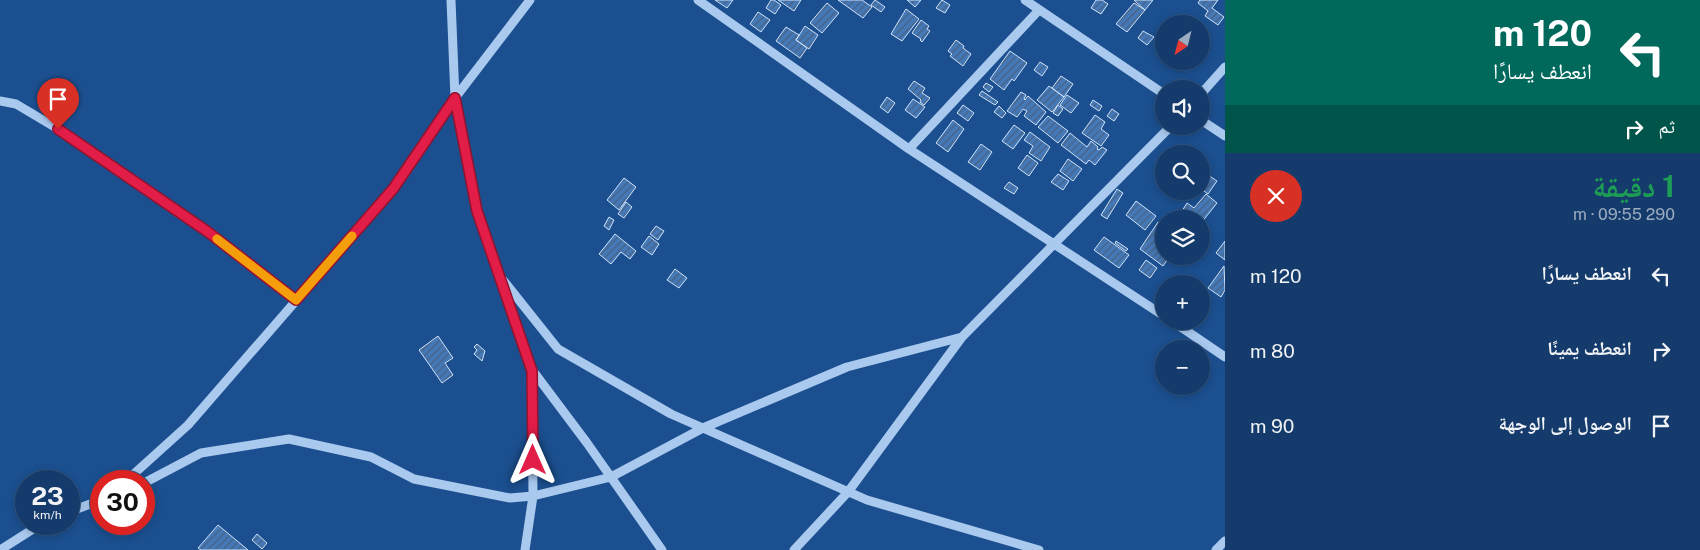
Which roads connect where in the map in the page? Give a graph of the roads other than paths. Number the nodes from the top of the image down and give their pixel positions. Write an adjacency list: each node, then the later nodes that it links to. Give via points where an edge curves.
1 (451, 0): 9 (street)
2 (530, 0): 9 (street)
3 (698, 0): 14 (street)
4 (1025, 0): 5 (street)
5 (1039, 10): 8 (street); 14 (street)
6 (1225, 67): 7 (street)
7 (1210, 84)
8 (1155, 88)
9 (455, 98): 16 (street, via 477,211); 17 (street, via 393,189)
10 (0, 101): 17 (street, via 16,104 58,129 208,232)
11 (1210, 126): 13 (street)
12 (1162, 135): 15 (street)
13 (1225, 136)
14 (909, 149): 15 (street)
15 (1055, 244): 18 (street); 20 (street)
16 (498, 274): 22 (street); 23 (street, via 558,350 670,414)
17 (296, 300): 24 (street, via 188,426)
18 (1155, 310)
19 (1185, 330): 21 (street)
20 (962, 337): 23 (street, via 847,367); 27 (street)
21 (1225, 357)
22 (532, 371): 26 (street); 28 (street)
23 (704, 428): 26 (street); 27 (street)
24 (138, 470)
25 (155, 477): 28 (street, via 201,453 289,439 370,457 414,479 510,498)
26 (611, 477): 28 (street); 33 (street)
27 (848, 492): 34 (street); 35 (street)
28 (533, 496): 32 (street)
29 (24, 535): 31 (street)
30 (1225, 541): 36 (street)
31 (0, 550)
32 (525, 550)
33 (662, 550)
34 (794, 550)
35 (1039, 550)
36 (1216, 550)

